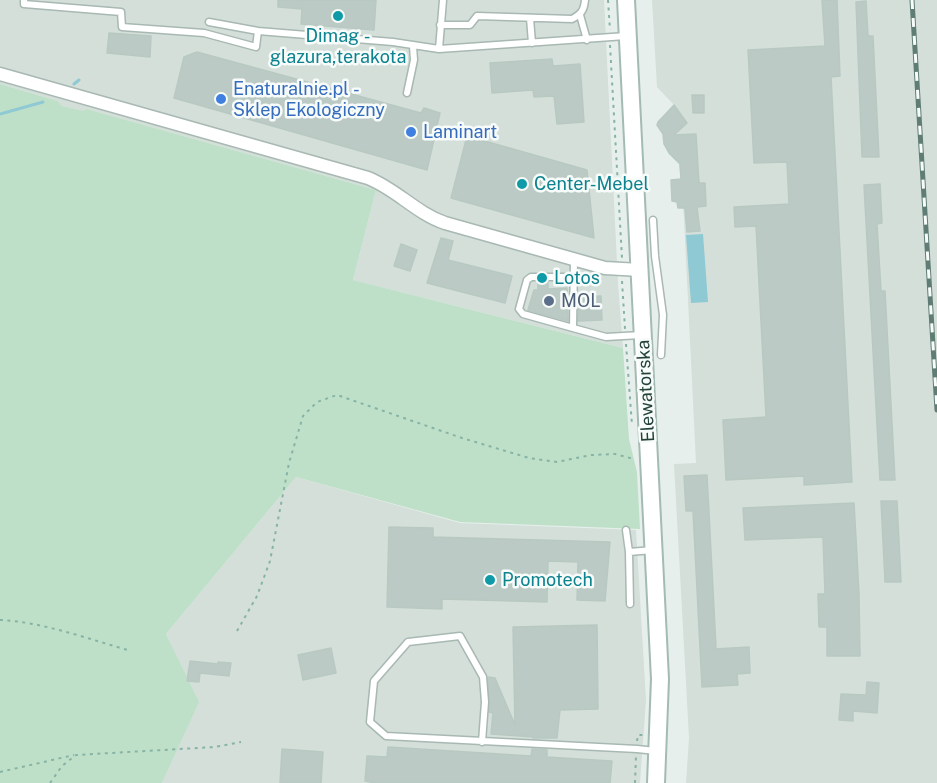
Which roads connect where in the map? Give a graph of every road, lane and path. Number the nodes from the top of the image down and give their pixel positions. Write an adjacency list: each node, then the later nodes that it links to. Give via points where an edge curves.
1 (24, 0): 10 (lane, via 24,4 121,12 122,27 204,33 256,46)
2 (442, 0): 9 (lane)
3 (585, 0): 6 (lane)
4 (608, 0): 12 (path)
5 (626, 0): 11 (street, Elewatorska)
6 (580, 15): 7 (lane, via 572,19); 13 (lane)
7 (530, 18): 9 (lane, via 477,16 470,25); 14 (lane)
8 (209, 22): 10 (lane)
9 (440, 25): 16 (lane)
10 (258, 31): 15 (lane)
11 (627, 36): 12 (lane); 22 (street, Elewatorska)
12 (610, 38): 13 (lane); 21 (path)
13 (586, 40): 14 (lane)
14 (532, 43): 16 (lane)
15 (413, 46): 16 (lane); 18 (lane, via 414,60)
16 (439, 50)
17 (0, 74): 20 (street, via 352,173 380,183 438,221)
18 (406, 93)
19 (653, 220): 27 (lane, via 663,315)
20 (574, 260): 21 (street); 23 (lane)
21 (620, 270): 22 (street); 26 (path)
22 (640, 270): 25 (street, Elewatorska)
23 (572, 277): 24 (lane); 24 (lane, via 531,277 519,309 523,314)
24 (573, 328): 26 (lane)
25 (643, 335): 26 (lane); 29 (street, Elewatorska)
26 (625, 336): 28 (path)
27 (661, 355)
28 (628, 375)
29 (649, 462): 31 (street, Elewatorska); 35 (path, via 615,454 557,462 529,458 337,395 317,402 303,416 270,561 257,596)
30 (626, 530): 32 (lane)
31 (654, 549): 32 (lane); 39 (street, Elewatorska, via 660,679)
32 (628, 552): 33 (lane)
33 (630, 604)
34 (0, 620): 36 (path)
35 (237, 631)
36 (131, 651)
37 (241, 742): 40 (path, via 215,747)
38 (482, 742): 38 (lane, via 483,677 460,636 408,642 374,681 370,722 386,736); 39 (lane)
39 (658, 751): 43 (street, Elewatorska)
40 (76, 754): 41 (path); 42 (path)
41 (0, 771)
42 (50, 783)
43 (656, 783)

